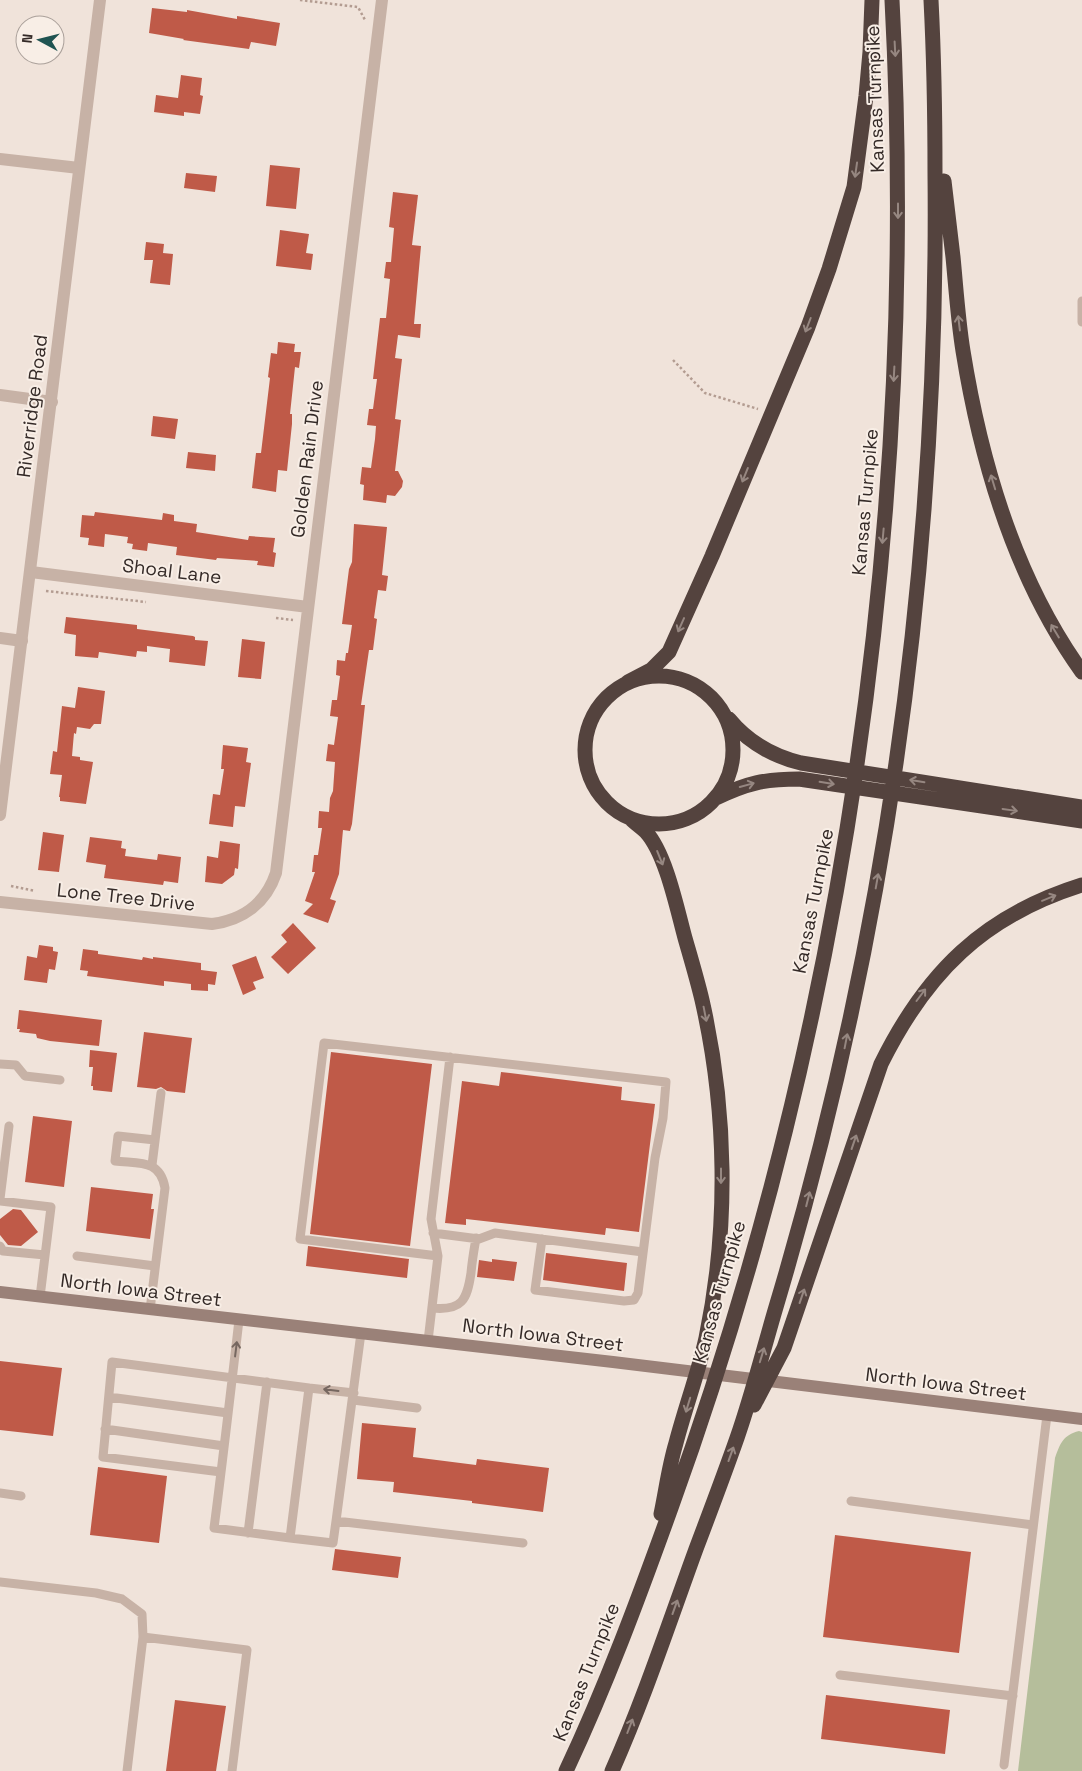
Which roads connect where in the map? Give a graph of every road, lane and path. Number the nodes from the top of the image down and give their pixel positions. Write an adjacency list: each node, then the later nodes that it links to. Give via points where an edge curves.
1 (100, 0): 10 (street, Riverridge Road)
2 (300, 0): 7 (path, via 358,8 366,18)
3 (382, 0): 20 (street, Golden Rain Drive)
4 (872, 0): 16 (highway, one-way to 16, via 867,87 854,187 808,327)
5 (892, 0): 83 (highway, Kansas Turnpike, one-way to 83, via 897,123 896,349 874,631 863,728 817,989 775,1172 710,1394)
6 (931, 0): 8 (highway)
7 (364, 28)
8 (935, 109): 24 (highway, one-way to 8, via 1049,621 1023,567 982,445 963,350); 72 (highway, one-way to 8, via 824,1137 892,798 915,612 930,430 936,268)
9 (0, 159): 10 (street)
10 (79, 168): 15 (street, Riverridge Road)
11 (1082, 301): 12 (lane)
12 (1082, 322)
13 (673, 360): 16 (path, via 705,393)
14 (0, 395): 15 (street)
15 (52, 402): 17 (street, Riverridge Road)
16 (771, 414): 25 (highway, one-way to 25, via 669,652 651,670)
17 (31, 572): 20 (street, Shoal Lane); 23 (street, Riverridge Road)
18 (46, 591): 19 (path)
19 (153, 602)
20 (302, 606): 21 (path, via 294,620); 37 (street, Golden Rain Drive, via 276,873 261,902)
21 (275, 618)
22 (0, 638): 23 (street)
23 (22, 642): 30 (street, Riverridge Road)
24 (1082, 672)
25 (628, 682): 26 (highway, via 654,675 680,678 704,690); 31 (highway, via 609,694 595,710 587,730 584,752 588,774 598,793 613,809)
26 (722, 710): 27 (highway, one-way to 26, via 782,759 749,739); 28 (highway, via 732,731 734,755 728,778)
27 (964, 796): 28 (highway, one-way to 27, via 739,787 799,778); 29 (highway); 32 (highway, one-way to 32)
28 (716, 798): 31 (highway, via 699,813 678,823 654,825)
29 (1082, 807)
30 (0, 816)
31 (632, 820): 83 (highway, one-way to 83, via 647,833 664,865 702,999 715,1077 721,1159 720,1234 711,1307 675,1444)
32 (1082, 821)
33 (1082, 885): 72 (highway, one-way to 33, via 784,1348 880,1064 906,1017 948,963 983,934 1046,898)
34 (11, 886): 35 (path)
35 (42, 892)
36 (0, 902): 37 (street, Lone Tree Drive, via 205,924 228,922)
37 (247, 913)
38 (450, 1057): 46 (lane, via 430,1219); 50 (lane, via 666,1082); 53 (lane, via 324,1043 300,1239)
39 (0, 1064): 40 (lane, via 16,1065 25,1076)
40 (60, 1080)
41 (161, 1093): 43 (lane)
42 (9, 1126): 45 (lane)
43 (155, 1140): 44 (lane); 44 (lane, via 118,1136 115,1161)
44 (152, 1165): 54 (lane, via 160,1172 165,1188)
45 (0, 1200): 51 (lane, via 51,1207)
46 (434, 1233): 47 (lane); 53 (lane)
47 (476, 1238): 48 (lane, via 495,1233); 57 (lane, via 465,1298 452,1308)
48 (542, 1239): 50 (lane); 50 (lane, via 535,1290 634,1300)
49 (0, 1246): 51 (lane, via 3,1250)
50 (644, 1252)
51 (45, 1255): 56 (lane)
52 (77, 1256): 54 (lane)
53 (438, 1256): 57 (lane)
54 (156, 1266): 58 (lane)
55 (0, 1292): 56 (main road, North Iowa Street)
56 (40, 1297): 58 (main road, North Iowa Street)
57 (432, 1308): 61 (lane)
58 (150, 1310): 59 (main road, North Iowa Street)
59 (240, 1320): 60 (main road, North Iowa Street); 62 (lane, one-way to 59)
60 (361, 1333): 61 (main road, North Iowa Street); 65 (lane)
61 (428, 1341): 69 (main road, North Iowa Street)
62 (233, 1377): 63 (lane); 66 (lane, via 112,1362); 68 (lane)
63 (267, 1382): 64 (lane); 80 (lane)
64 (309, 1388): 65 (lane, one-way to 64); 81 (lane)
65 (353, 1396): 67 (lane); 78 (lane)
66 (109, 1397): 68 (lane); 71 (lane)
67 (417, 1408)
68 (228, 1413): 73 (lane)
69 (1047, 1415): 70 (main road, North Iowa Street); 79 (lane)
70 (1082, 1419)
71 (106, 1429): 73 (lane); 74 (lane, via 103,1457)
72 (738, 1435): 92 (highway, one-way to 72)
73 (224, 1446): 74 (lane)
74 (221, 1472): 80 (lane, via 214,1528)
75 (0, 1493): 76 (lane)
76 (21, 1496)
77 (852, 1501): 79 (lane)
78 (336, 1521): 81 (lane, via 334,1543); 82 (lane)
79 (1033, 1525): 87 (lane)
80 (248, 1533): 81 (lane)
81 (290, 1538)
82 (523, 1543)
83 (650, 1566): 91 (highway, Kansas Turnpike)
84 (0, 1582): 85 (lane, via 122,1599 142,1614)
85 (143, 1638): 89 (lane); 90 (lane, via 247,1650)
86 (840, 1675): 87 (lane)
87 (1013, 1696): 88 (lane)
88 (1004, 1764)
89 (127, 1771)
90 (232, 1771)
91 (566, 1771)
92 (612, 1771)

